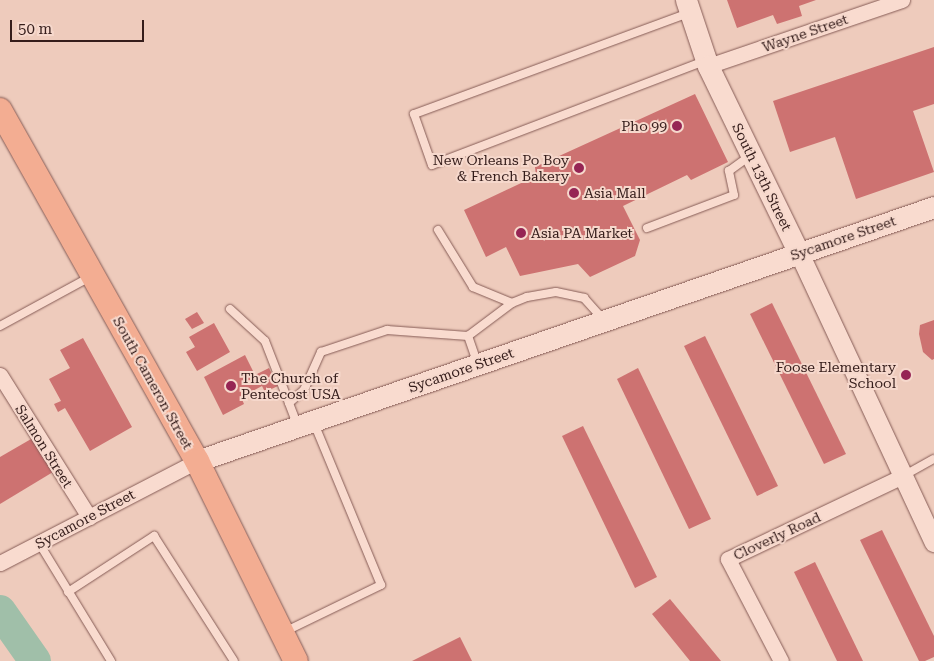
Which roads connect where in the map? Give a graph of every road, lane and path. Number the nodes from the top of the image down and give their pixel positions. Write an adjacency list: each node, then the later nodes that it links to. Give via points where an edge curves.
1 (902, 0): 3 (street, Wayne Street)
2 (688, 6): 3 (main road, South 13th Street); 3 (lane, via 414,114 432,165)
3 (707, 63): 5 (main road, South 13th Street)
4 (0, 110): 10 (main road, South Cameron Street)
5 (751, 155): 7 (lane, via 729,171 734,195); 9 (main road, South 13th Street)
6 (934, 207): 9 (main road, Sycamore Street)
7 (647, 228)
8 (438, 230): 11 (lane, via 473,287)
9 (799, 253): 13 (main road, Sycamore Street); 22 (street, South 13th Street)
10 (93, 275): 14 (lane); 21 (main road, South Cameron Street)
11 (512, 303): 13 (lane, via 541,293 568,294 584,298); 15 (lane)
12 (230, 309): 18 (lane, via 265,341)
13 (604, 321): 16 (main road, Sycamore Street)
14 (0, 326)
15 (468, 336): 16 (lane); 18 (lane, via 387,330 322,352 304,390)
16 (477, 364): 19 (main road, Sycamore Street)
17 (0, 375): 23 (street, Salmon Street)
18 (289, 403): 19 (lane)
19 (306, 423): 21 (main road, Sycamore Street); 28 (lane, via 382,585)
20 (934, 459): 22 (lane)
21 (197, 461): 23 (street, Sycamore Street); 28 (main road, South Cameron Street)
22 (903, 476): 24 (street, South 13th Street); 32 (street, Cloverly Road, via 728,559)
23 (89, 517): 25 (street, Sycamore Street)
24 (934, 542)
25 (39, 543): 26 (street, Sycamore Street); 27 (lane)
26 (0, 563)
27 (68, 592): 30 (lane); 31 (lane, via 154,536)
28 (282, 633): 29 (main road, South Cameron Street)
29 (293, 660)
30 (111, 661)
31 (234, 661)
32 (781, 661)

